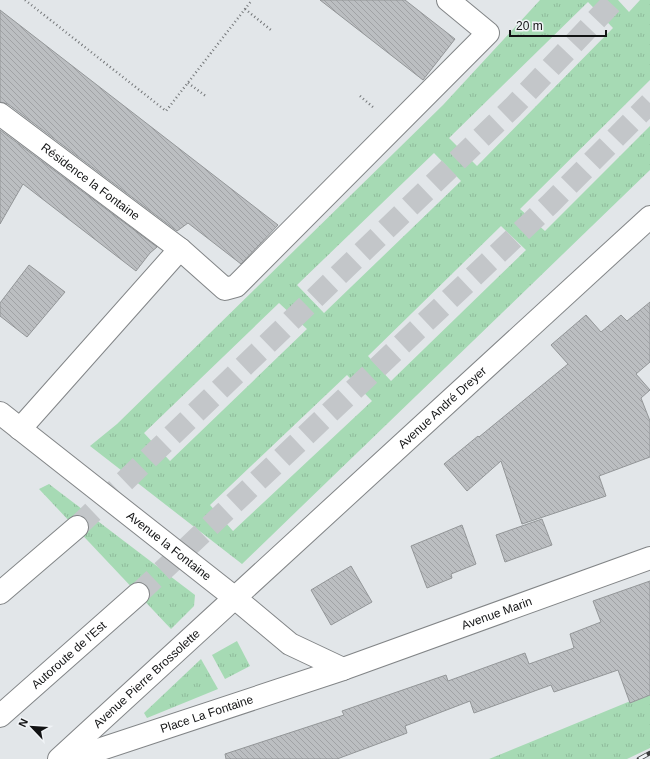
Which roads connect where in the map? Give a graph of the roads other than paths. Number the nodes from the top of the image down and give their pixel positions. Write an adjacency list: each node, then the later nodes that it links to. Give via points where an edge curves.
1 (448, 0): 4 (main road, Résidence la Fontaine, via 488,33 236,286 225,289)
2 (0, 114): 4 (main road, Résidence la Fontaine)
3 (650, 217): 11 (main road, Avenue André Dreyer)
4 (180, 249): 6 (main road)
5 (0, 413): 6 (main road, Avenue la Fontaine)
6 (20, 429): 11 (main road, Avenue la Fontaine)
7 (77, 527): 9 (main road)
8 (650, 558): 12 (main road, Avenue Marin)
9 (0, 593)
10 (138, 594): 13 (main road, Autoroute de l’Est)
11 (235, 598): 12 (main road, Avenue la Fontaine, via 290,644); 14 (main road, Avenue Pierre Brossolette)
12 (343, 669): 15 (main road, Place La Fontaine)
13 (0, 716)
14 (59, 759)
15 (71, 759)

